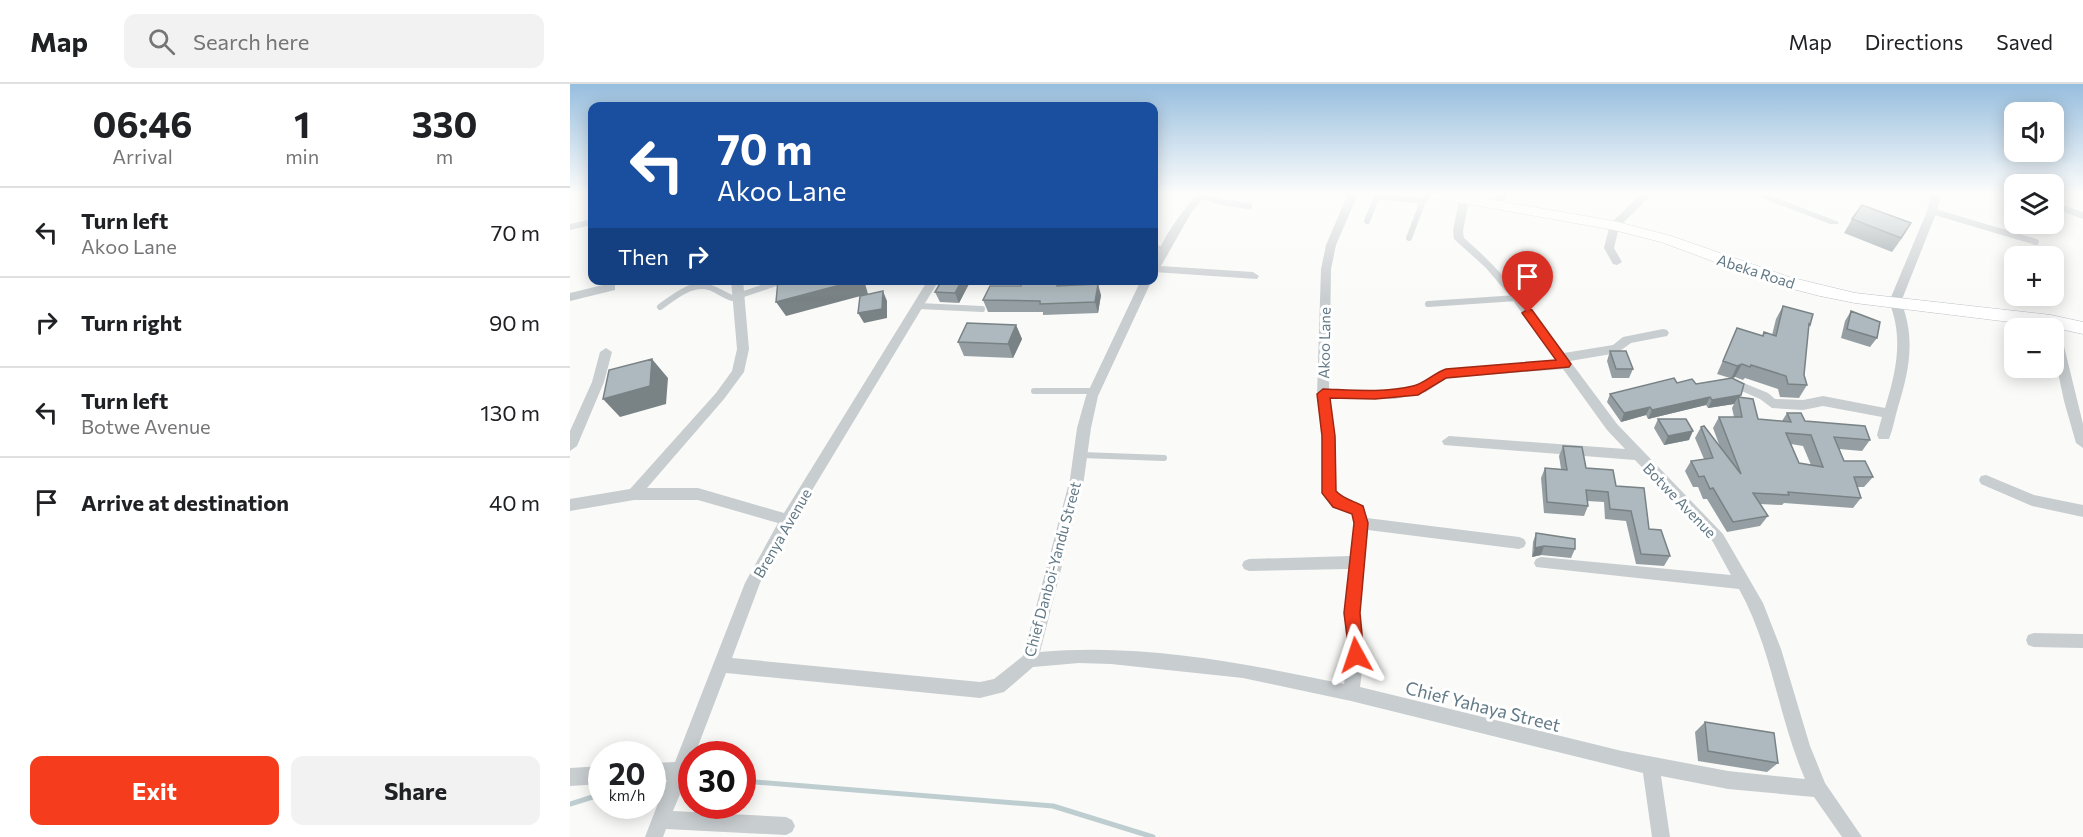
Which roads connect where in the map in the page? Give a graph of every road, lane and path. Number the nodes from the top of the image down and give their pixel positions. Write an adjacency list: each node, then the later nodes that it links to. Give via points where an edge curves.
1 (1173, 229): 11 (street)
2 (1339, 229): 38 (street, Akoo Lane, via 1326,262)
3 (1413, 229): 9 (lane)
4 (1458, 229): 22 (street, Botwe Avenue, via 1460,239)
5 (1613, 229): 12 (street, via 1609,248)
6 (1627, 229): 23 (street, Abeka Road, via 1666,239 1783,281 1855,298)
7 (1925, 229): 23 (street)
8 (1993, 229): 10 (lane)
9 (1409, 238)
10 (2036, 242)
11 (1158, 248)
12 (1617, 262)
13 (1158, 269): 14 (street)
14 (1253, 276)
15 (738, 285): 21 (street)
16 (771, 285): 21 (lane)
17 (931, 285): 25 (street, Brenya Avenue)
18 (1145, 285): 37 (street, Chief Danboi-Yandu Street)
19 (611, 287): 20 (street)
20 (570, 297)
21 (739, 297): 26 (lane, via 728,297 701,285 687,289); 49 (street, via 743,349 738,372)
22 (1517, 298): 24 (lane); 33 (street, Botwe Avenue)
23 (1895, 302): 28 (street, Abeka Road); 39 (street, via 1906,326 1907,346)
24 (1428, 304)
25 (919, 306): 27 (lane); 52 (street, Brenya Avenue)
26 (660, 307)
27 (982, 309)
28 (2004, 319)
29 (2064, 327): 30 (street, Abeka Road)
30 (2083, 328)
31 (1663, 333): 33 (street, via 1627,339 1617,349)
32 (606, 352): 40 (street, via 598,382)
33 (1563, 361): 38 (street, via 1446,374 1418,390); 46 (street, Botwe Avenue)
34 (2064, 377): 43 (street)
35 (1734, 383): 39 (street, via 1772,403 1803,405 1823,401)
36 (1034, 391): 37 (lane)
37 (1094, 391): 45 (street, Chief Danboi-Yandu Street)
38 (1323, 394): 53 (street, Akoo Lane, via 1329,493 1338,502 1358,510)
39 (1890, 414): 41 (street)
40 (576, 422): 44 (street)
41 (1884, 435)
42 (1449, 441): 46 (street)
43 (2083, 443)
44 (570, 446)
45 (1081, 455): 47 (lane); 61 (street, Chief Danboi-Yandu Street)
46 (1637, 455): 58 (street, Botwe Avenue, via 1718,538)
47 (1164, 458)
48 (1986, 480): 51 (street, via 2032,500)
49 (634, 494): 50 (street); 52 (street, via 698,494)
50 (570, 505)
51 (2083, 512)
52 (788, 520): 62 (street, Brenya Avenue, via 753,583)
53 (1361, 523): 54 (street); 55 (street)
54 (1519, 543)
55 (1356, 562): 57 (street); 63 (street, via 1352,613 1356,655)
56 (1541, 563): 58 (street)
57 (1249, 565)
58 (1745, 583): 69 (street, Botwe Avenue, via 1773,649 1801,746)
59 (2034, 639): 60 (street)
60 (2083, 641)
61 (1030, 660): 62 (street, Chief Danboi-Yandu Street, via 998,686 981,690); 63 (street, Chief Yahaya Street, via 1079,656 1194,664)
62 (721, 665): 64 (street, Brenya Avenue)
63 (1351, 693): 65 (street, Chief Yahaya Street)
64 (692, 741)
65 (1651, 765): 69 (street, Chief Yahaya Street, via 1728,780); 72 (street)
66 (588, 776): 67 (street)
67 (570, 777)
68 (678, 779): 71 (street, Brenya Avenue)
69 (1820, 789): 73 (street, Botwe Avenue)
70 (786, 826): 71 (street)
71 (658, 829)
72 (1662, 837)
73 (1853, 837)

